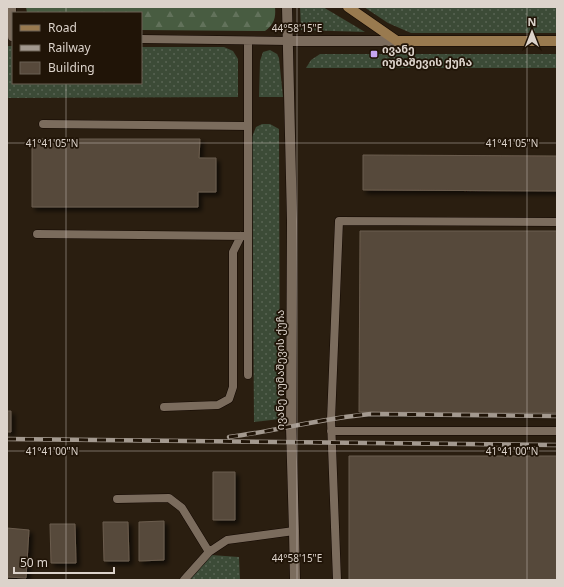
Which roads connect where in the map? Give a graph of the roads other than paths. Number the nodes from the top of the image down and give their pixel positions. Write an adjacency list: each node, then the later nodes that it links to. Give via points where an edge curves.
1 (12, 7): 4 (lane)
2 (287, 7): 6 (street, ივანე იუმაშევის ქუჩა)
3 (348, 7): 8 (street)
4 (11, 37)
5 (142, 40): 7 (lane)
6 (288, 40): 7 (lane); 8 (street); 20 (street, ივანე იუმაშევის ქუჩა)
7 (248, 41): 11 (lane)
8 (397, 41): 9 (street)
9 (557, 41)
10 (43, 124): 11 (lane)
11 (248, 126): 14 (lane)
12 (557, 222): 17 (lane, via 339,221)
13 (38, 234): 14 (lane)
14 (244, 236): 15 (lane); 16 (lane, via 233,252 233,387 229,399 218,405)
15 (248, 375)
16 (164, 407)
17 (331, 431): 18 (lane); 24 (lane)
18 (557, 431)
19 (117, 498): 21 (lane, via 169,498 182,508)
20 (294, 531): 21 (lane, via 227,540); 23 (street, ივანე იუმაშევის ქუჩა)
21 (209, 552): 22 (lane)
22 (184, 580)
23 (295, 580)
24 (337, 580)

